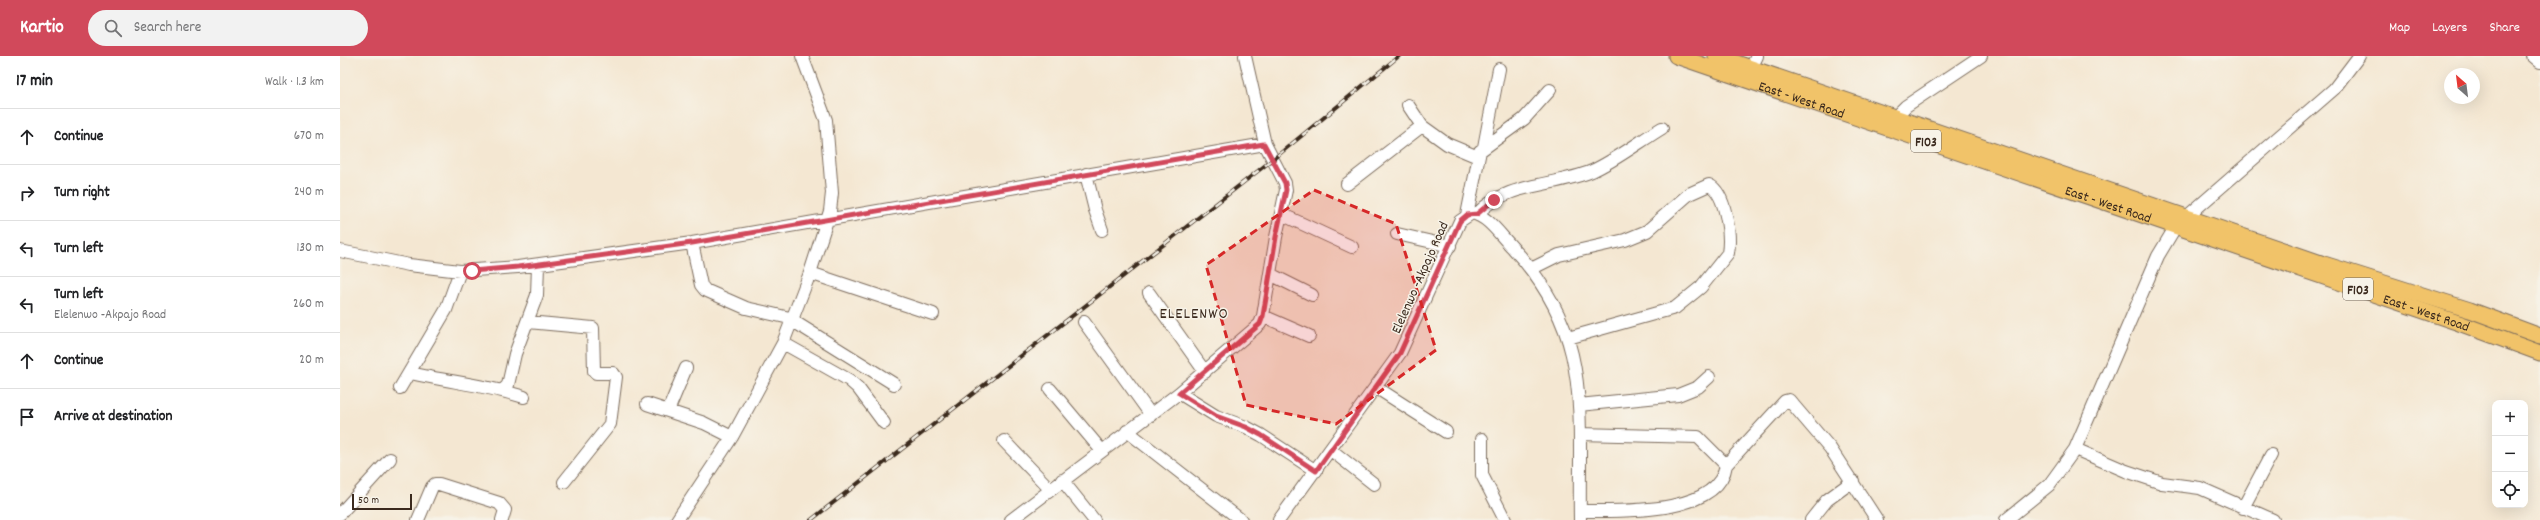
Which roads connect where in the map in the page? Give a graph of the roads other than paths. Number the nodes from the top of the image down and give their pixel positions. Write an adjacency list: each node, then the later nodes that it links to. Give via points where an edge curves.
1 (802, 56): 22 (street, via 826,120 832,193)
2 (1245, 56): 16 (street)
3 (1676, 56): 23 (main road, East - West Road / F103)
4 (1716, 56): 8 (main road, East - West Road / F103)
5 (1981, 56): 13 (street, via 1906,106)
6 (2359, 56): 23 (street, via 2334,89)
7 (2533, 56): 9 (street)
8 (1754, 62): 13 (main road, East - West Road / F103)
9 (2540, 62)
10 (1499, 69): 17 (street)
11 (1550, 90): 17 (street, via 1524,119)
12 (1408, 105): 14 (street)
13 (1894, 118): 23 (main road, East - West Road / F103)
14 (1422, 126): 17 (street, via 1447,144); 19 (street)
15 (1662, 128): 21 (street, via 1593,170 1509,193 1489,202)
16 (1264, 144): 18 (street); 20 (street, via 1285,183 1286,190)
17 (1481, 152): 21 (street)
18 (1086, 174): 22 (street); 24 (street)
19 (1347, 184)
20 (1280, 214): 28 (street); 34 (street)
21 (1472, 214): 27 (street, Elelenwo -Akpajo Road, via 1460,221); 31 (street, via 1486,221)
22 (827, 220): 26 (street); 33 (street)
23 (2181, 221): 43 (main road, East - West Road / F103, via 2470,310); 46 (main road, East - West Road / F103); 69 (street, via 2158,256)
24 (1102, 230)
25 (1397, 234): 27 (street)
26 (692, 243): 30 (street); 39 (street, via 701,285 705,290 746,308)
27 (1450, 246): 53 (street, Elelenwo -Akpajo Road, via 1410,335)
28 (1352, 247)
29 (340, 251): 32 (street, via 409,265)
30 (538, 264): 32 (street); 40 (street, via 539,287)
31 (1531, 269): 44 (street, via 1556,310); 44 (street, via 1558,255 1634,237 1660,222 1689,194 1709,185 1718,191 1725,212 1728,253 1701,287 1675,308)
32 (460, 271): 49 (street, via 446,310)
33 (810, 274): 37 (street); 39 (street)
34 (1270, 274): 36 (street); 38 (street)
35 (1149, 293): 48 (street)
36 (1312, 295)
37 (933, 314)
38 (1263, 316): 42 (street); 48 (street, via 1252,332)
39 (793, 320): 45 (street); 51 (street)
40 (528, 322): 55 (street, via 515,354 508,385); 78 (street, via 593,328 594,371 613,373 616,377 610,424)
41 (1084, 322): 61 (street)
42 (1309, 336)
43 (2540, 336)
44 (1568, 338): 59 (street, via 1577,371)
45 (783, 342): 62 (street, via 849,380); 66 (street)
46 (2540, 354)
47 (686, 368): 60 (street)
48 (1205, 372): 56 (street)
49 (411, 373): 52 (street); 55 (street, via 452,383)
50 (1709, 377): 59 (street, via 1698,387 1678,395)
51 (894, 384)
52 (400, 388)
53 (1377, 388): 64 (street); 70 (street, Elelenwo -Akpajo Road)
54 (1050, 389): 71 (street)
55 (503, 390): 57 (street)
56 (1179, 393): 61 (street); 75 (street, via 1216,416 1256,432)
57 (524, 397)
58 (647, 404): 60 (street)
59 (1579, 405): 65 (street)
60 (668, 411): 66 (street, via 704,423)
61 (1151, 415): 63 (street)
62 (884, 423)
63 (1127, 431): 71 (street); 90 (street)
64 (1446, 432)
65 (1580, 434): 74 (street, via 1698,437); 83 (street)
66 (732, 437): 87 (street)
67 (1482, 439): 91 (street, via 1482,475)
68 (1004, 441): 80 (street)
69 (2075, 449): 81 (street, via 2126,472 2162,483 2200,488); 94 (street, via 2049,484)
70 (1331, 450): 75 (street, Elelenwo -Akpajo Road); 79 (street)
71 (1102, 451): 76 (street)
72 (2272, 455): 81 (street)
73 (390, 459): 82 (street)
74 (1726, 465): 77 (street, via 1789,400 1830,448); 83 (street, via 1725,475 1720,483 1686,502 1641,510)
75 (1316, 471): 84 (street, Elelenwo -Akpajo Road)
76 (1062, 480): 80 (street); 89 (street)
77 (1853, 481): 92 (street, via 1827,500); 93 (street)
78 (564, 482)
79 (1374, 484)
80 (1050, 489): 88 (street)
81 (2243, 508): 95 (street)
82 (340, 514)
83 (1580, 516)
84 (1285, 518)
85 (418, 520): 86 (street, via 435,484 499,503 505,510)
86 (502, 520)
87 (677, 520)
88 (1011, 520)
89 (1094, 520)
90 (1241, 520)
91 (1505, 520)
92 (1812, 520)
93 (1877, 520)
94 (2006, 520)
95 (2273, 520)

